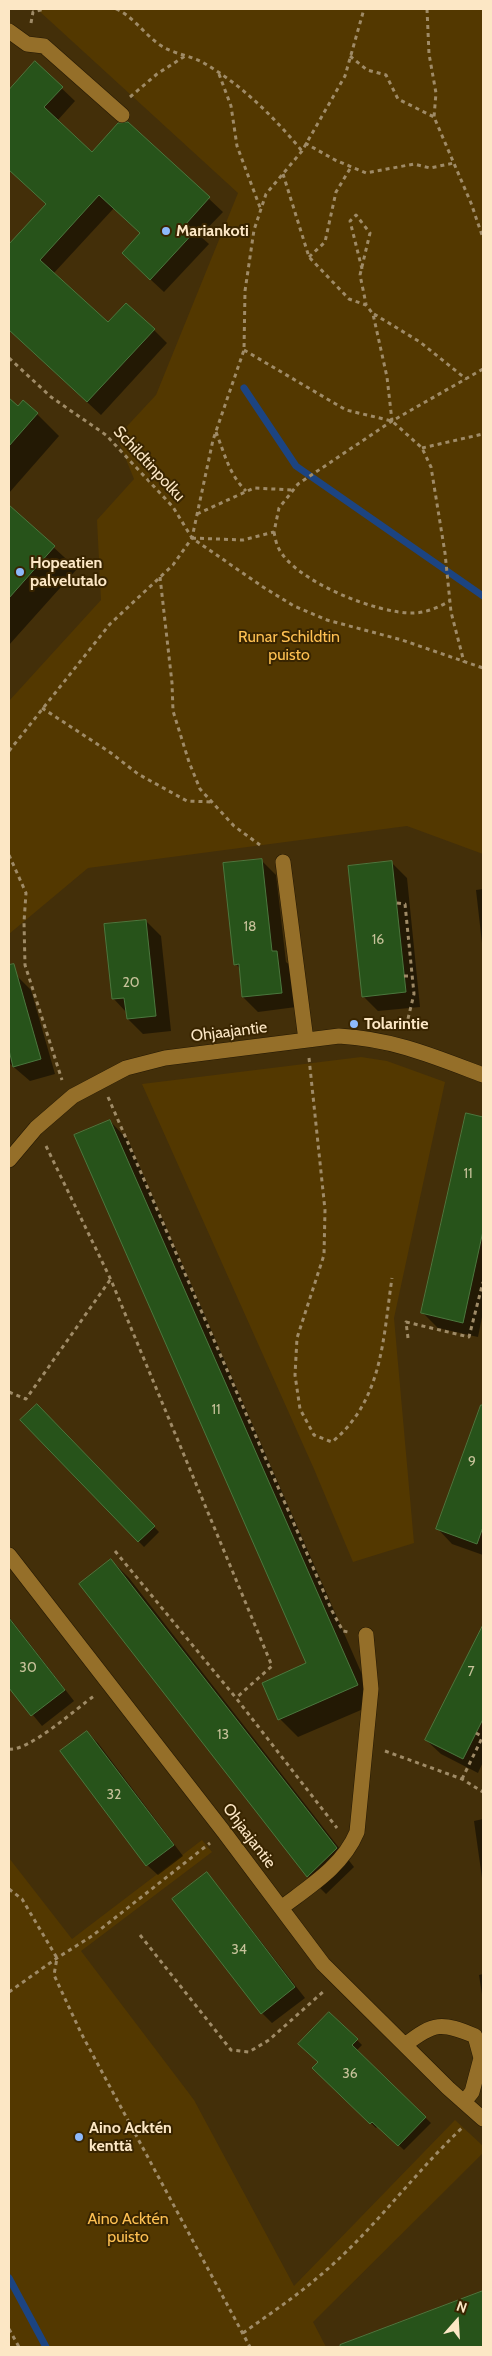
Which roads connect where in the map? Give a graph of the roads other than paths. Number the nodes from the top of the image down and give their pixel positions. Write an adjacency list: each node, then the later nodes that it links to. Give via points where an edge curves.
1 (9, 31): 2 (street, via 27,44 44,46)
2 (119, 112)
3 (283, 862): 4 (street)
4 (306, 1040): 5 (street, Ohjaajantie, via 339,1036 400,1044); 6 (street, Ohjaajantie, via 165,1058 126,1068 73,1096)
5 (483, 1075)
6 (10, 1155)
7 (9, 1555): 9 (street, Ohjaajantie)
8 (366, 1635): 9 (street, via 371,1689 357,1832 339,1862)
9 (281, 1908): 10 (street, Ohjaajantie, via 323,1964)
10 (406, 2045): 11 (street, Ohjaajantie); 11 (street, via 426,2029 450,2026 475,2036 481,2058 472,2092)
11 (464, 2102): 12 (street, Ohjaajantie)
12 (479, 2116)

